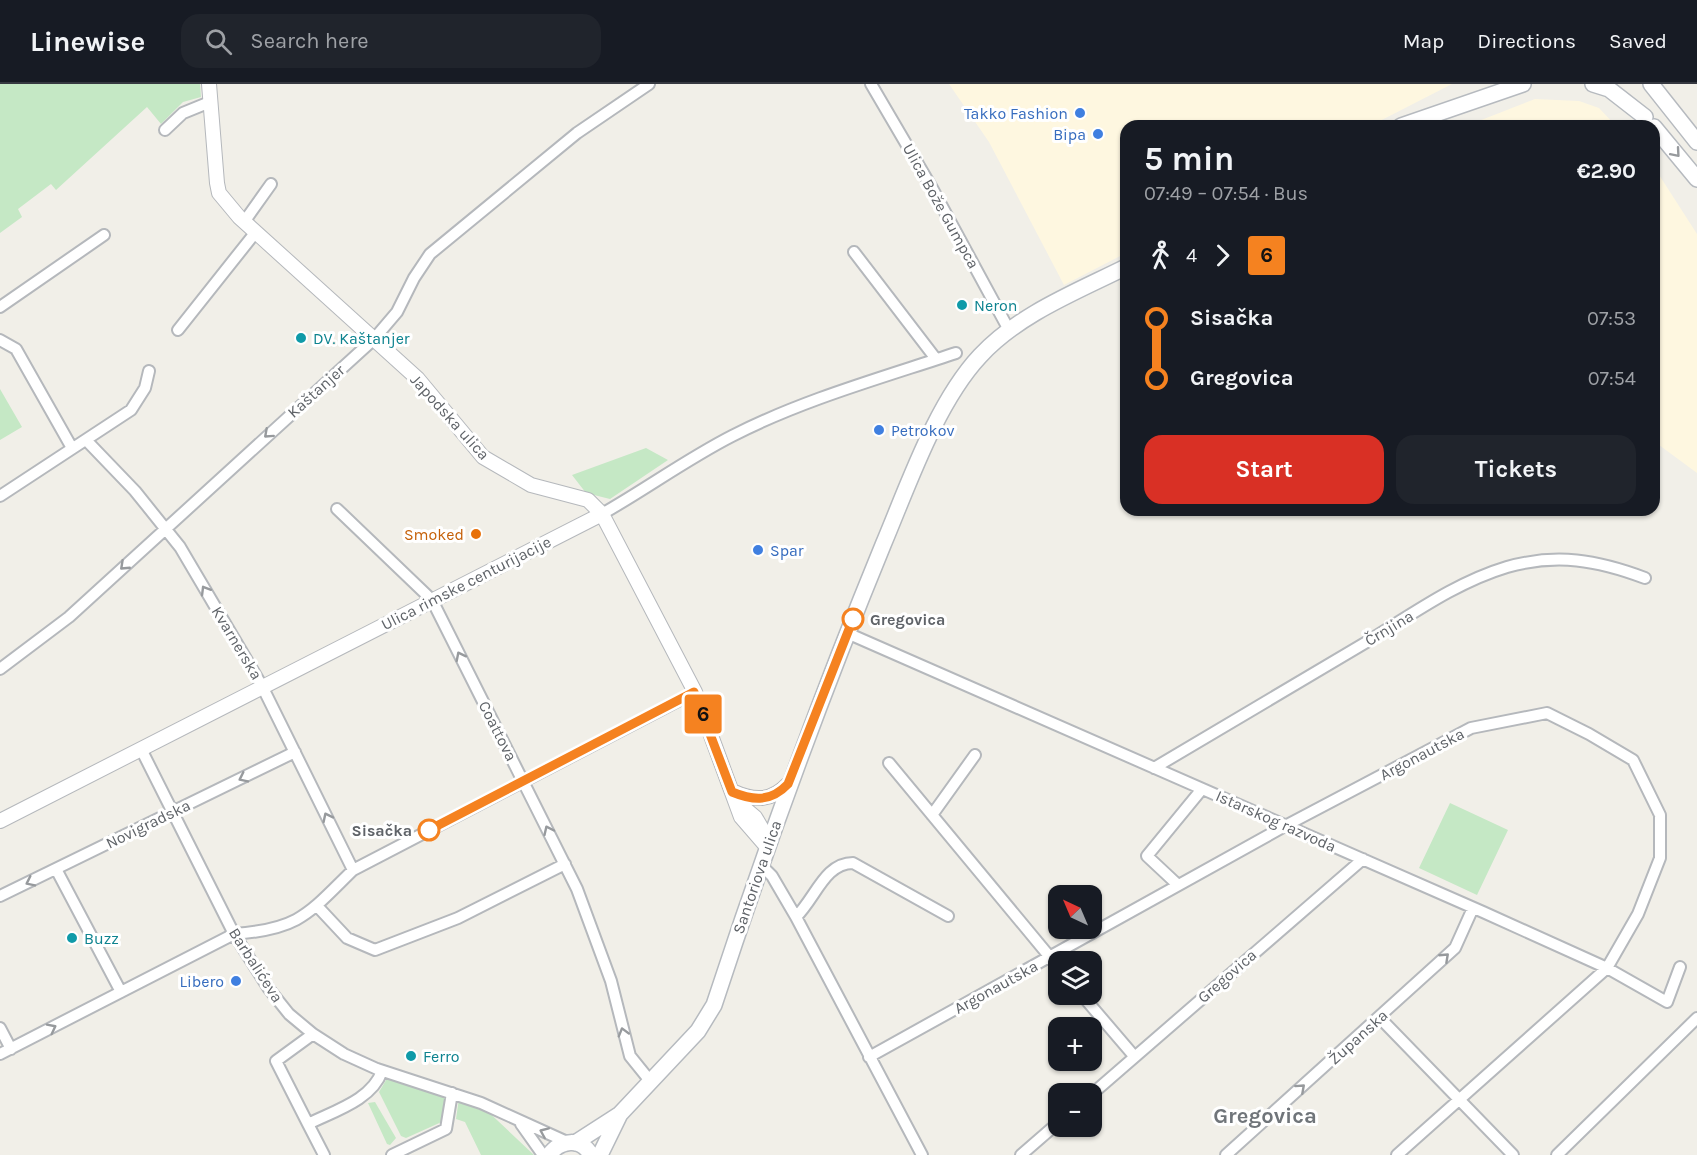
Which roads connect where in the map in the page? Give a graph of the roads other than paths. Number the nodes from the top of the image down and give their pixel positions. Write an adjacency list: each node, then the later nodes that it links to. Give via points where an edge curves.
1 (209, 84): 12 (street, Japodska ulica)
2 (650, 84): 29 (street, Kaštanjer, via 577,133 430,254 397,312)
3 (871, 84): 28 (street, Ulica Bože Gumpca)
4 (1497, 84): 10 (main road)
5 (1523, 84): 10 (main road)
6 (1593, 84): 14 (main road, via 1609,89)
7 (1618, 84): 15 (main road)
8 (1642, 84): 11 (main road)
9 (1652, 84): 11 (main road)
10 (1480, 98): 13 (main road)
11 (1663, 100): 18 (main road)
12 (210, 102): 16 (street, via 183,113); 21 (street, Japodska ulica, via 219,193)
13 (1418, 120)
14 (1646, 120)
15 (1648, 120)
16 (165, 130)
17 (1660, 135): 19 (main road, one-way to 19)
18 (1697, 142)
19 (1697, 179)
20 (271, 184): 21 (street)
21 (244, 222): 22 (street, Japodska ulica)
22 (255, 233): 27 (street); 29 (street, Japodska ulica)
23 (104, 235): 26 (street)
24 (854, 252): 32 (street)
25 (1120, 270): 28 (main road)
26 (0, 307)
27 (178, 330)
28 (1009, 330): 42 (main road, Santoriova ulica, via 980,356 956,386 916,467)
29 (374, 339): 38 (street, Japodska ulica, via 430,392 483,457 518,480 588,500); 39 (street, Kaštanjer, one-way to 39)
30 (0, 340): 35 (street, via 16,350)
31 (956, 353): 32 (street, Ulica rimske centurijacije)
32 (936, 359): 38 (street, Ulica rimske centurijacije, via 787,411 734,435 676,466)
33 (149, 371): 34 (street, via 145,388 131,410)
34 (86, 440): 35 (street); 39 (street, Kvarnerska)
35 (72, 448): 36 (street)
36 (0, 496)
37 (337, 509): 41 (street, Coattova)
38 (602, 514): 41 (street, Ulica rimske centurijacije); 45 (street, Japodska ulica)
39 (165, 527): 43 (street, Kaštanjer, one-way to 43, via 69,617); 44 (street, Kvarnerska, one-way to 39)
40 (1645, 578): 50 (street, Črnjina, via 1606,563 1566,559 1486,574 1434,600)
41 (432, 600): 44 (street, Ulica rimske centurijacije); 51 (street, Coattova, one-way to 41)
42 (847, 633): 50 (street, Istarskog razvoda); 52 (main road, Santoriova ulica)
43 (0, 669)
44 (262, 686): 46 (street, Ulica rimske centurijacije); 47 (street, Kvarnerska)
45 (694, 692): 51 (street); 54 (street, Japodska ulica)
46 (141, 749): 55 (street, Barbalićeva); 57 (street, Ulica rimske centurijacije)
47 (295, 752): 55 (street, Novigradska, one-way to 55); 64 (street, Kvarnerska, one-way to 47)
48 (975, 755): 56 (street)
49 (889, 763): 56 (street)
50 (1154, 768): 53 (street, Istarskog razvoda)
51 (523, 781): 61 (street, Coattova, one-way to 51); 64 (street)
52 (788, 784): 54 (street, via 764,799); 59 (main road, Santoriova ulica)
53 (1202, 789): 58 (street, Istarskog razvoda); 65 (street, via 1148,856)
54 (734, 796): 59 (street, Japodska ulica, via 755,817)
55 (174, 812): 63 (street, Novigradska); 71 (street, Barbalićeva)
56 (932, 814): 73 (street)
57 (0, 821)
58 (1285, 826): 60 (street, Istarskog razvoda); 65 (street, Argonautska); 76 (street, Argonautska, via 1471,728 1547,713 1633,760 1660,815 1660,858 1638,914)
59 (768, 844): 62 (main road, Santoriova ulica)
60 (1363, 859): 68 (street, Istarskog razvoda); 85 (street, Gregovica)
61 (565, 864): 67 (street, via 458,918 375,950 347,938); 88 (street, Coattova, one-way to 61, via 630,1056 611,981)
62 (761, 865): 70 (street); 88 (main road, Santoriova ulica, via 714,1005 698,1030)
63 (56, 869): 66 (street, Novigradska, one-way to 66); 77 (street)
64 (353, 870): 67 (street)
65 (1178, 885): 72 (street, Argonautska)
66 (0, 896)
67 (318, 907): 71 (street, via 286,925)
68 (1473, 908): 76 (street, Istarskog razvoda); 79 (street, Županska, one-way to 68, via 1455,948)
69 (948, 916): 70 (street, via 853,862 832,869)
70 (796, 917): 86 (street)
71 (234, 934): 77 (street); 82 (street, Barbalićeva, via 269,989 289,1014)
72 (1060, 951)
73 (1048, 956)
74 (1048, 958): 86 (street, Argonautska)
75 (1680, 967): 76 (street, Istarskog razvoda, via 1667,1002)
76 (1607, 968): 91 (street, Argonautska)
77 (121, 992): 83 (street, one-way to 77)
78 (1090, 1005): 85 (street)
79 (1380, 1018): 91 (street); 105 (street, Županska, one-way to 79)
80 (1697, 1018): 108 (street)
81 (0, 1028): 83 (street)
82 (313, 1034): 87 (street, Barbalićeva); 93 (street, via 276,1061)
83 (10, 1049): 84 (street)
84 (0, 1054)
85 (1134, 1056): 89 (street, Gregovica)
86 (869, 1058): 103 (street)
87 (382, 1071): 90 (street, Barbalićeva); 93 (street, via 378,1083 367,1094)
88 (651, 1082): 92 (main road, Santoriova ulica)
89 (1102, 1085)
90 (452, 1094): 94 (street, Barbalićeva, via 481,1103); 98 (street, via 446,1129)
91 (1459, 1101): 106 (street, Argonautska); 107 (street)
92 (620, 1114): 96 (main road, Santoriova ulica); 102 (main road, Santoriova ulica)
93 (308, 1124): 97 (street)
94 (521, 1124): 96 (street, Barbalićeva, one-way to 94); 99 (street, Barbalićeva)
95 (1048, 1132): 104 (street)
96 (571, 1142): 100 (main road, Santoriova ulica); 101 (main road, via 583,1145)
97 (324, 1155)
98 (392, 1155)
99 (543, 1155)
100 (549, 1155)
101 (591, 1155)
102 (600, 1155)
103 (922, 1155)
104 (1021, 1155)
105 (1226, 1155)
106 (1397, 1155)
107 (1513, 1155)
108 (1557, 1155)

